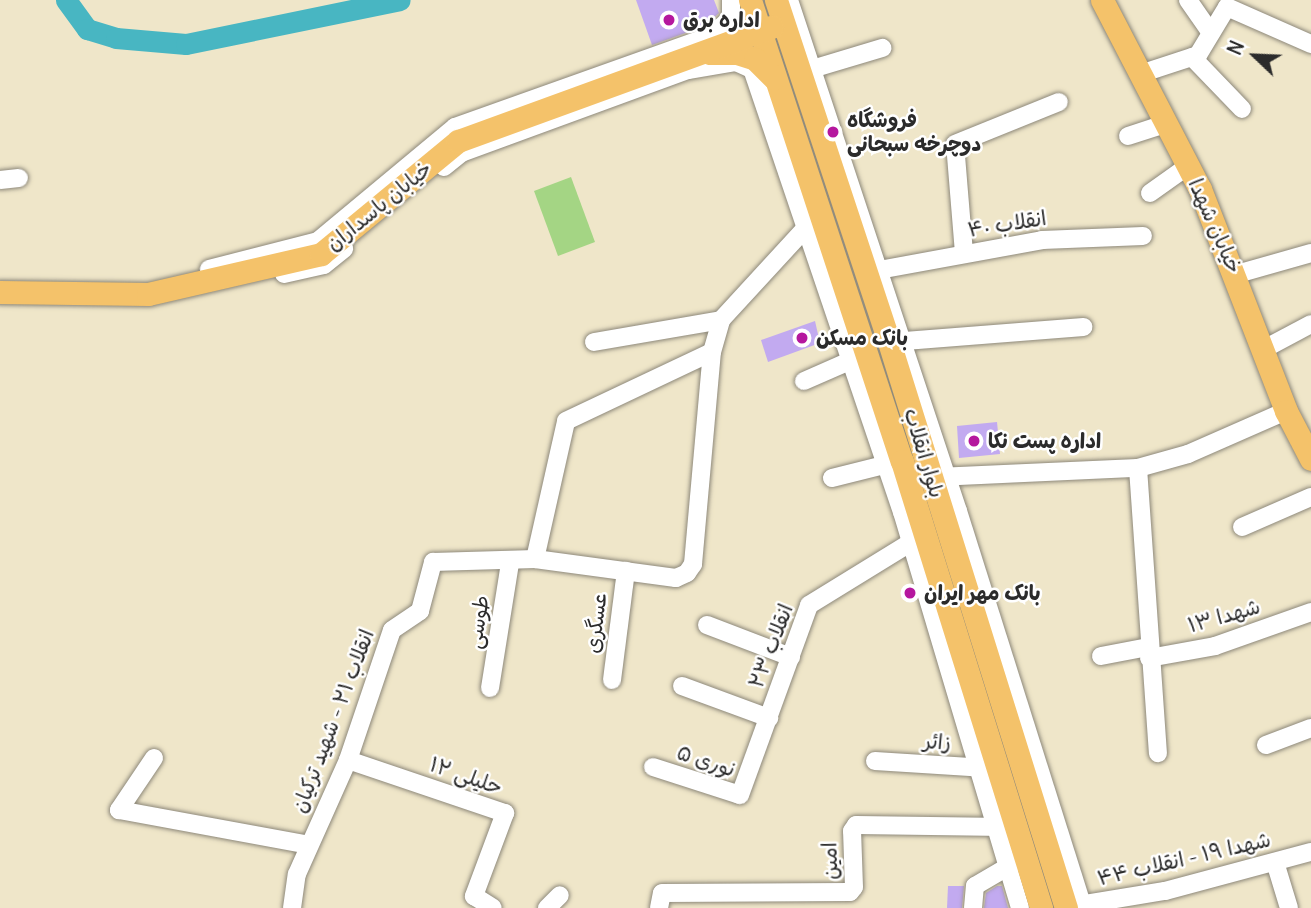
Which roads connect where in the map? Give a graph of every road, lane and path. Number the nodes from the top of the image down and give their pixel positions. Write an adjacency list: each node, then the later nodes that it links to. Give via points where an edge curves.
1 (731, 0): 31 (street, via 731,18 711,36 455,127 318,242 150,283)
2 (750, 0): 8 (main road, بلوار انقلاب)
3 (775, 0): 7 (main road, بلوار انقلاب)
4 (789, 0): 14 (street)
5 (1102, 0): 15 (main road, خیابان شهدا)
6 (1188, 0): 9 (street)
7 (783, 23): 8 (main road, خیابان پاسداران); 14 (main road, بلوار انقلاب)
8 (760, 31): 12 (main road, خیابان پاسداران); 16 (main road, بلوار انقلاب)
9 (1211, 33): 10 (street, via 1227,6); 13 (street)
10 (1311, 44)
11 (882, 48): 14 (street)
12 (700, 53): 16 (main road, via 743,54 763,64); 32 (main road, خیابان پاسداران, via 458,141 321,254 148,294)
13 (1192, 57): 15 (street); 18 (street)
14 (806, 71): 29 (street); 37 (main road, بلوار انقلاب)
15 (1140, 74): 19 (main road, خیابان شهدا)
16 (776, 81): 25 (main road, بلوار انقلاب)
17 (1059, 102): 27 (street, via 955,144)
18 (1241, 109)
19 (1166, 124): 20 (street); 21 (main road, خیابان شهدا)
20 (1128, 136)
21 (1188, 166): 24 (street); 30 (main road, خیابان شهدا)
22 (19, 178): 23 (street)
23 (0, 180)
24 (1150, 193)
25 (814, 219): 33 (street, via 752,69 736,62 717,62 461,153 324,265 152,303); 34 (street); 41 (main road, بلوار انقلاب)
26 (1143, 236): 27 (street, انقلاب ۴۰, via 1042,240)
27 (964, 253): 29 (street, انقلاب ۴۰)
28 (1311, 253): 30 (street)
29 (879, 270): 37 (street)
30 (1237, 274): 39 (main road, خیابان شهدا)
31 (0, 282)
32 (0, 292)
33 (0, 302)
34 (721, 320): 38 (street); 40 (street)
35 (1311, 324): 39 (street)
36 (1083, 327): 37 (street)
37 (896, 341): 47 (main road, بلوار انقلاب)
38 (594, 342)
39 (1264, 349): 43 (main road, خیابان شهدا)
40 (712, 352): 52 (street, via 566,421); 54 (street, انقلاب ۲۱ - شهید ترکیان, via 692,564 676,578)
41 (860, 357): 42 (street); 45 (main road, بلوار انقلاب)
42 (804, 382)
43 (1286, 411): 44 (main road, خیابان شهدا); 46 (street, via 1188,454)
44 (1311, 459)
45 (894, 463): 48 (street); 51 (main road, بلوار انقلاب)
46 (1138, 468): 47 (street); 57 (street)
47 (939, 476): 62 (main road, بلوار انقلاب); 81 (street)
48 (832, 478)
49 (1311, 497): 50 (street)
50 (1242, 527)
51 (918, 539): 59 (street, انقلاب ۲۳, via 809,605); 64 (main road, بلوار انقلاب); 73 (street)
52 (535, 559): 53 (street, انقلاب ۲۱ - شهید ترکیان); 54 (street, انقلاب ۲۱ - شهید ترکیان)
53 (510, 564): 63 (street, طوسی); 70 (street, انقلاب ۲۱ - شهید ترکیان, via 433,562 420,611 393,630)
54 (626, 571): 60 (street, عسگری)
55 (1311, 612): 57 (street, شهدا ۱۳, via 1215,646)
56 (707, 625): 59 (street)
57 (1149, 652): 58 (street, شهدا ۱۳); 68 (street)
58 (1101, 656)
59 (791, 657): 65 (street, انقلاب ۲۳)
60 (612, 680)
61 (682, 686): 65 (street)
62 (996, 687): 64 (main road, via 988,699); 81 (main road, بلوار انقلاب)
63 (490, 688)
64 (974, 697): 73 (main road, بلوار انقلاب)
65 (769, 718): 74 (street, انقلاب ۲۳)
66 (1311, 728): 67 (street)
67 (1266, 745)
68 (1158, 753)
69 (154, 758): 76 (street, via 119,810)
70 (348, 760): 76 (street, انقلاب ۲۱ - شهید ترکیان); 83 (street, حلیلی ۱۲, via 505,813 474,896)
71 (875, 761): 73 (street, زائر)
72 (653, 767): 74 (street, نوری ۵, via 734,795 740,795)
73 (987, 768): 75 (main road, بلوار انقلاب)
74 (742, 789)
75 (1005, 827): 78 (main road, بلوار انقلاب); 85 (street, امین, via 856,825 852,831 854,887 850,892 662,893)
76 (309, 845): 82 (street, انقلاب ۲۱ - شهید ترکیان, via 297,874)
77 (1311, 852): 79 (street, شهدا ۱۹ - انقلاب ۴۴)
78 (1016, 862): 86 (street, via 975,886); 87 (street); 88 (main road, بلوار انقلاب)
79 (1275, 862): 81 (street, شهدا ۱۹ - انقلاب ۴۴, via 1165,891); 89 (street)
80 (560, 895): 84 (street)
81 (1075, 907)
82 (292, 908)
83 (493, 908)
84 (547, 908)
85 (659, 908)
86 (973, 908)
87 (1020, 908)
88 (1041, 908)
89 (1289, 908)

